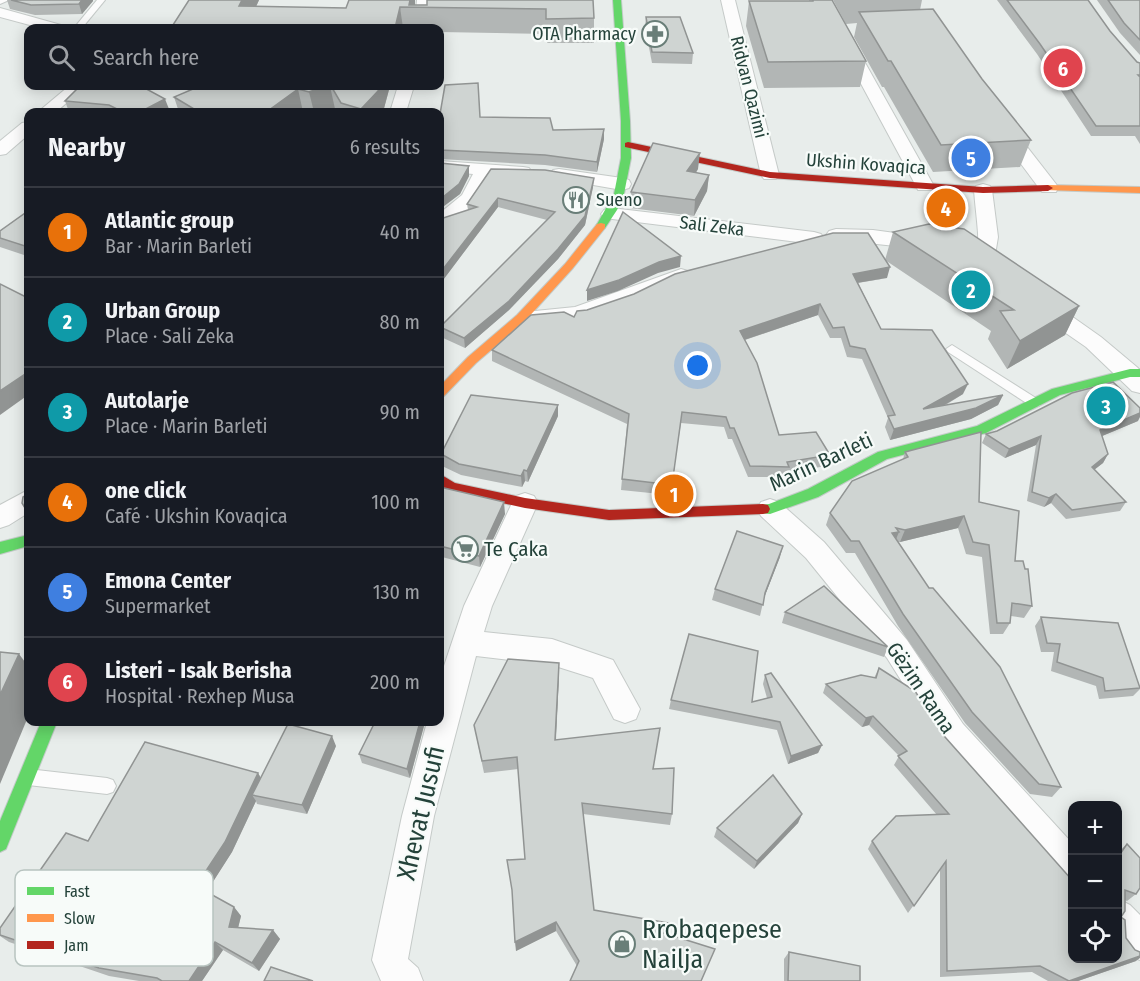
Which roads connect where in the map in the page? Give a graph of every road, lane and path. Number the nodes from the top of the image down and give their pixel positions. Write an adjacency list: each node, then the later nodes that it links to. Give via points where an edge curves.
1 (5, 0): 7 (lane)
2 (101, 0): 10 (lane)
3 (424, 0): 11 (street)
4 (617, 0): 20 (street)
5 (728, 0): 24 (street, Ridvan Qazimi)
6 (823, 0): 13 (street)
7 (0, 2)
8 (0, 12): 9 (street)
9 (42, 24)
10 (81, 24)
11 (421, 24)
12 (862, 30): 13 (street)
13 (840, 31): 26 (street)
14 (73, 90): 16 (street)
15 (405, 90): 17 (street)
16 (51, 108)
17 (400, 108)
18 (995, 118): 27 (street)
19 (24, 132): 21 (street)
20 (628, 145): 24 (street, Ukshin Kovaqica); 25 (street)
21 (0, 150)
22 (444, 166): 23 (street)
23 (484, 170): 25 (street, via 545,172); 31 (street, via 470,198)
24 (770, 175): 26 (street, Ukshin Kovaqica)
25 (622, 184): 30 (street)
26 (925, 186): 28 (street, Ukshin Kovaqica)
27 (1050, 188): 28 (street, Ukshin Kovaqica); 29 (street, Ukshin Kovaqica)
28 (983, 190): 35 (street)
29 (1140, 190)
30 (610, 214): 32 (street, Sali Zeka); 38 (street)
31 (444, 219)
32 (814, 238): 33 (street, Sali Zeka); 35 (street, Sali Zeka, via 829,234 873,236 954,248)
33 (764, 252)
34 (697, 271): 38 (street, via 666,279 578,314)
35 (989, 271): 36 (street, Sali Zeka)
36 (1009, 284)
37 (1029, 297): 40 (street)
38 (521, 318): 41 (street)
39 (952, 349): 42 (lane)
40 (1137, 377): 42 (street, Marin Barleti, via 1056,392)
41 (444, 389)
42 (1035, 403): 46 (street, Marin Barleti, via 981,430 883,455 813,493)
43 (444, 482): 45 (street, Marin Barleti, via 452,487)
44 (24, 503): 47 (street)
45 (525, 504): 46 (street, Marin Barleti, via 609,515); 50 (street, Xhevat Jusufi, via 478,606)
46 (770, 509): 58 (street, Gëzim Rama, via 815,550 897,649 952,734)
47 (0, 518)
48 (24, 542): 49 (street)
49 (0, 548)
50 (466, 642): 51 (street, via 552,652 603,669); 52 (street, Xhevat Jusufi)
51 (625, 709)
52 (444, 716)
53 (48, 726): 55 (street)
54 (441, 726): 61 (street, Xhevat Jusufi, via 390,960 396,974)
55 (26, 777): 56 (lane); 57 (street)
56 (107, 786)
57 (0, 843)
58 (1068, 864)
59 (1122, 922): 60 (street)
60 (1140, 942)
61 (405, 981)

